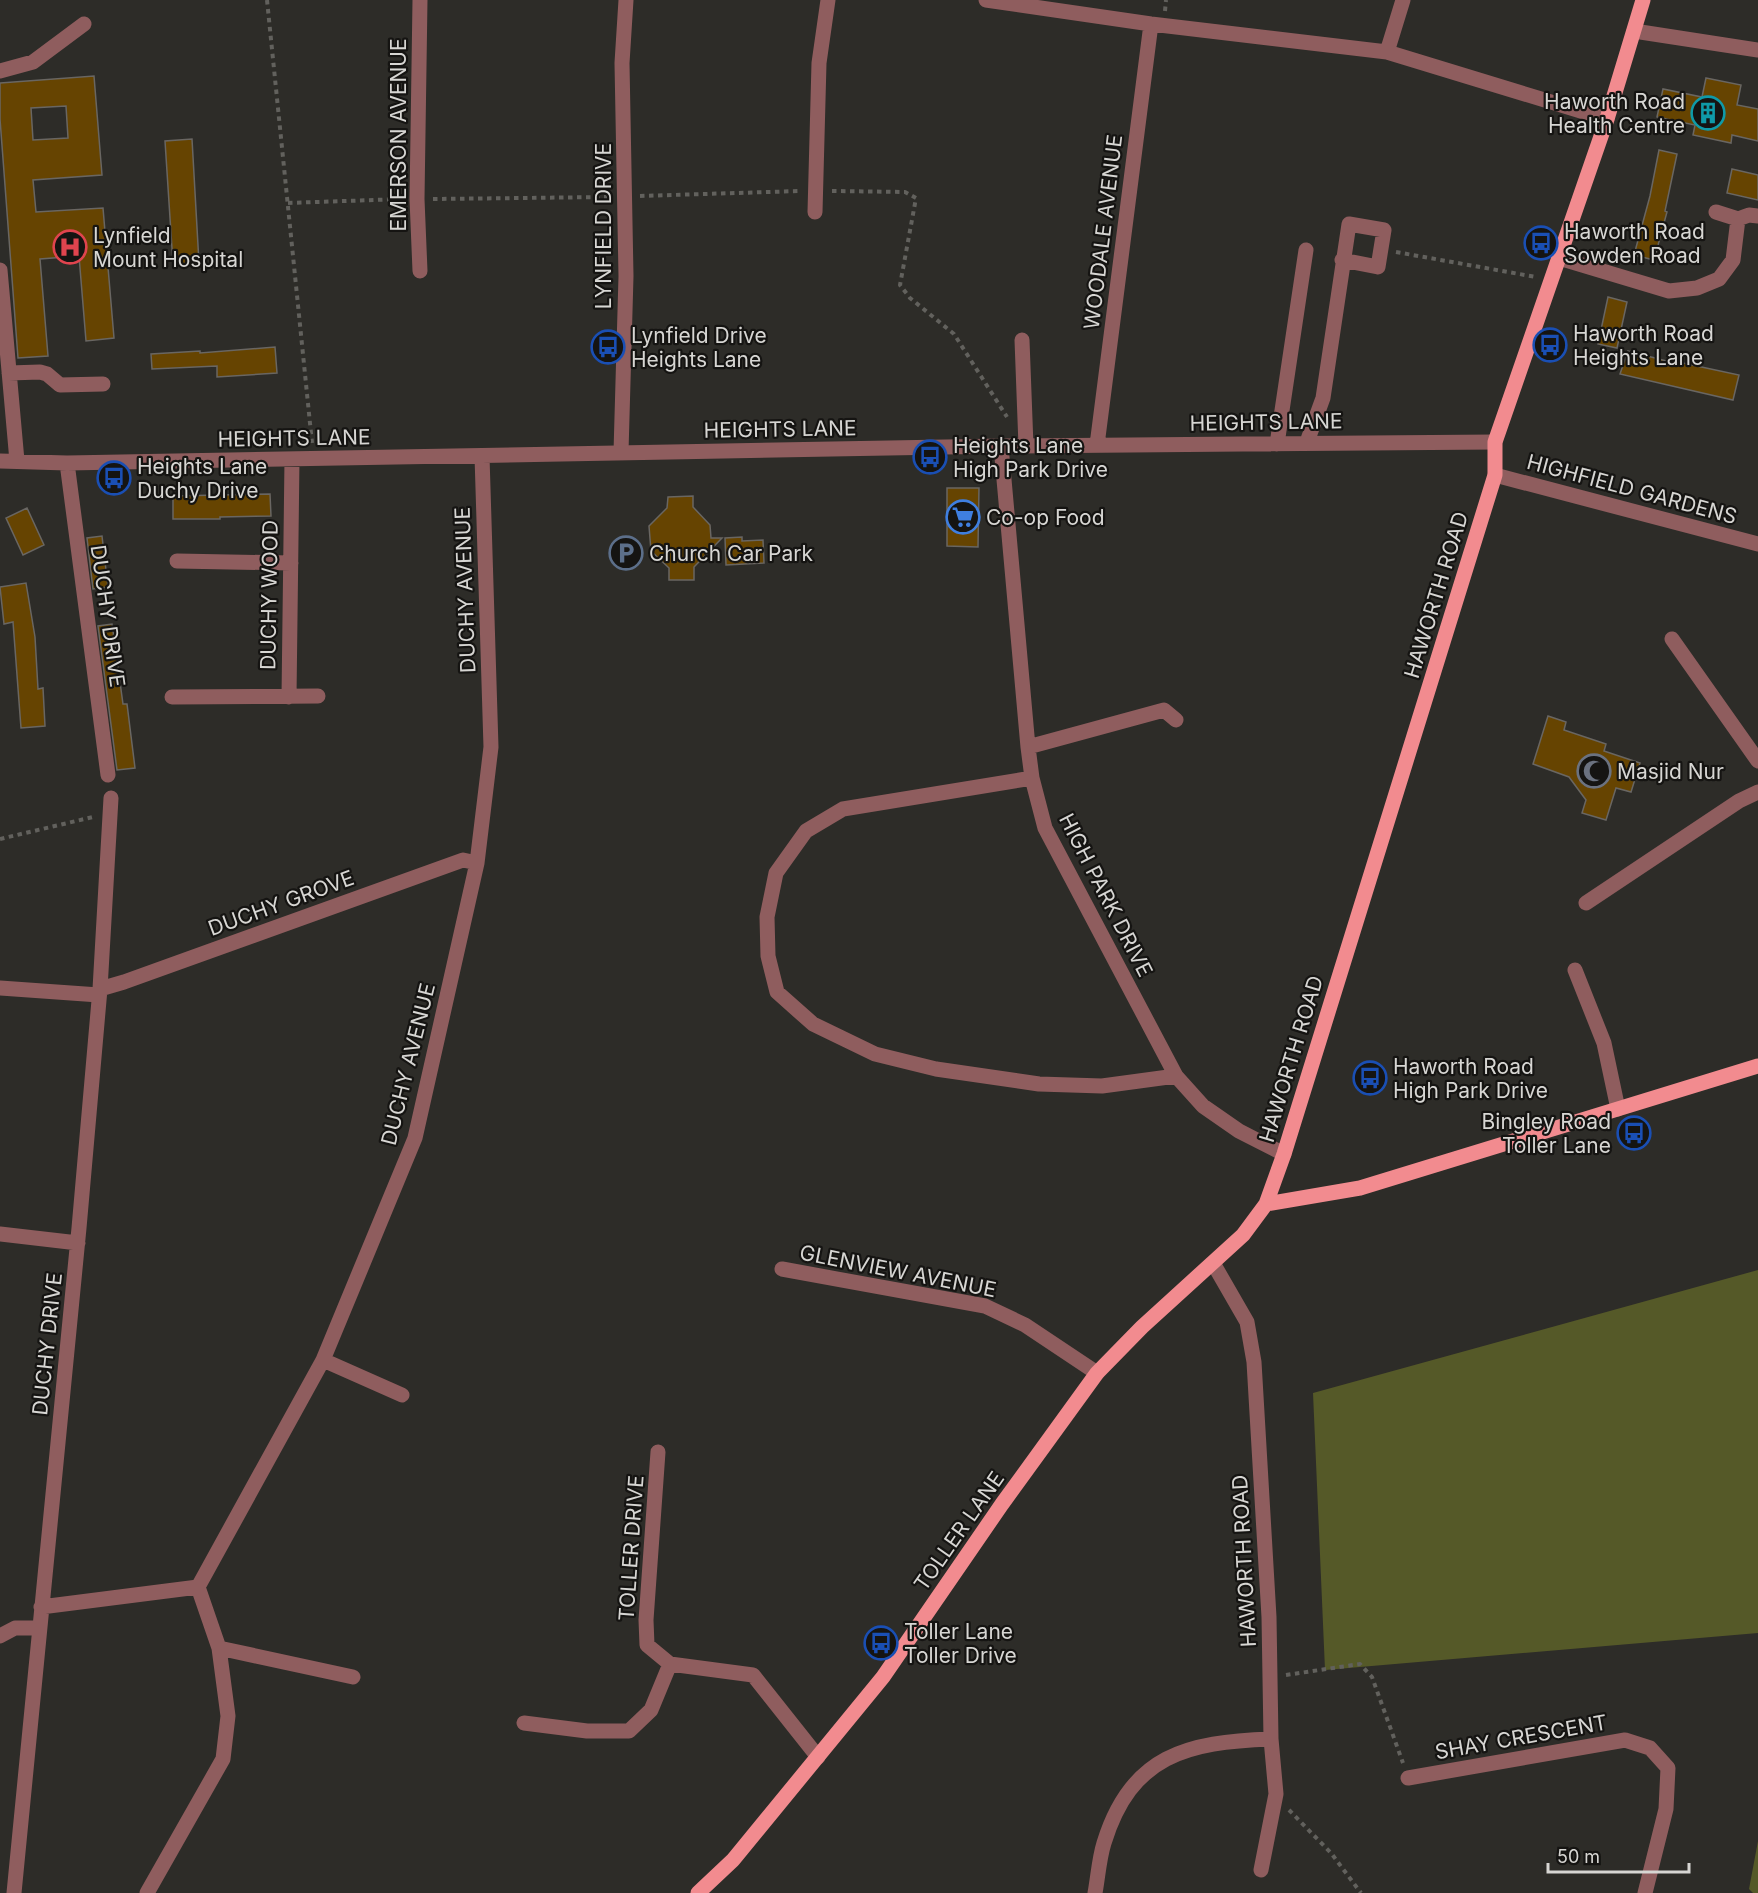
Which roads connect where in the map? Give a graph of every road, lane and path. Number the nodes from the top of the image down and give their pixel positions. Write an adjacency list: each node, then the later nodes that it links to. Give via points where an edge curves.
1 (267, 0): 18 (path)
2 (420, 0): 17 (street, EMERSON AVENUE)
3 (626, 0): 16 (street, LYNFIELD DRIVE, via 622,63)
4 (828, 0): 15 (street, via 819,63)
5 (986, 0): 9 (street)
6 (1403, 0): 12 (street)
7 (1643, 0): 10 (main road, HAWORTH ROAD)
8 (84, 24): 13 (street, via 33,62)
9 (1151, 24): 12 (street); 38 (street, WOODALE AVENUE)
10 (1634, 31): 11 (street); 14 (main road, HAWORTH ROAD)
11 (1758, 50)
12 (1387, 52): 14 (street)
13 (0, 71)
14 (1607, 119): 25 (main road, HAWORTH ROAD)
15 (816, 191): 16 (path); 19 (street); 34 (path, via 905,192 916,198 900,285 954,334)
16 (624, 196): 17 (path); 41 (street, LYNFIELD DRIVE)
17 (417, 199): 18 (path); 28 (street, EMERSON AVENUE)
18 (288, 202): 44 (path)
19 (815, 212)
20 (1716, 212): 22 (street)
21 (1758, 216): 22 (street)
22 (1737, 219): 25 (street, via 1732,260 1719,279 1697,288 1669,291)
23 (1380, 249): 26 (street, via 1377,267); 26 (street, via 1384,230 1349,224); 29 (path)
24 (1306, 250): 37 (street)
25 (1559, 258): 29 (main road, HAWORTH ROAD)
26 (1342, 261): 35 (street, via 1323,398)
27 (0, 270): 31 (street)
28 (420, 271)
29 (1551, 280): 36 (main road, HAWORTH ROAD)
30 (1022, 340): 40 (street)
31 (9, 373): 32 (street, via 40,372 60,385); 33 (street)
32 (103, 384)
33 (6, 408): 46 (street)
34 (1008, 418)
35 (1307, 442): 36 (street, HEIGHTS LANE); 37 (street, HEIGHTS LANE)
36 (1495, 442): 48 (main road, HAWORTH ROAD)
37 (1277, 444): 38 (street, HEIGHTS LANE)
38 (1097, 445): 40 (street, HEIGHTS LANE)
39 (1001, 446): 40 (street, HEIGHTS LANE); 41 (street, HEIGHTS LANE); 57 (street, HIGH PARK DRIVE)
40 (1026, 446)
41 (621, 452): 42 (street, HEIGHTS LANE)
42 (482, 456): 44 (street, HEIGHTS LANE); 65 (street, DUCHY AVENUE, via 491,747)
43 (292, 459): 44 (street, HEIGHTS LANE); 47 (street, HEIGHTS LANE); 51 (street, DUCHY WOOD)
44 (313, 459)
45 (0, 460): 46 (street, HEIGHTS LANE)
46 (17, 461): 47 (street, HEIGHTS LANE)
47 (67, 463): 59 (street, DUCHY DRIVE)
48 (1495, 475): 49 (street, HIGHFIELD GARDENS); 73 (main road, HAWORTH ROAD)
49 (1758, 544)
50 (177, 561): 51 (street)
51 (291, 563): 53 (street, DUCHY WOOD)
52 (1672, 639): 58 (street)
53 (289, 696): 54 (street); 55 (street)
54 (318, 696)
55 (172, 697)
56 (1176, 720): 57 (street, via 1164,710)
57 (1028, 747): 60 (street, HIGH PARK DRIVE)
58 (1758, 761)
59 (108, 775)
60 (1032, 778): 71 (street, HIGH PARK DRIVE, via 1045,828); 71 (street, via 843,809 806,831 776,873 767,917 768,956 777,992 823,1029 875,1054 936,1069 1039,1084 1092,1086)
61 (1758, 792): 66 (street)
62 (111, 798): 63 (street, DUCHY DRIVE)
63 (109, 813): 64 (path); 69 (street, DUCHY DRIVE)
64 (0, 839)
65 (477, 863): 69 (street, DUCHY GROVE, via 463,860); 79 (street, DUCHY AVENUE, via 415,1138)
66 (1586, 903)
67 (1575, 970): 72 (street, via 1604,1043)
68 (0, 988): 69 (street)
69 (99, 992): 76 (street, DUCHY DRIVE)
70 (1758, 1066): 72 (main road)
71 (1176, 1076): 73 (street, HIGH PARK DRIVE, via 1203,1106 1239,1131)
72 (1618, 1109): 74 (main road, via 1360,1188)
73 (1284, 1154): 74 (main road, HAWORTH ROAD)
74 (1266, 1204): 77 (main road, TOLLER LANE, via 1243,1235)
75 (0, 1234): 76 (street)
76 (78, 1243): 84 (street, DUCHY DRIVE)
77 (1213, 1263): 80 (main road, TOLLER LANE); 90 (street, HAWORTH ROAD, via 1247,1322 1254,1362)
78 (782, 1269): 80 (street, GLENVIEW AVENUE, via 985,1306 1025,1325)
79 (323, 1360): 81 (street); 83 (street, DUCHY AVENUE)
80 (1097, 1373): 93 (main road, TOLLER LANE, via 884,1677)
81 (402, 1395)
82 (658, 1452): 88 (street, TOLLER DRIVE, via 647,1645)
83 (198, 1587): 84 (street); 87 (street)
84 (41, 1606): 85 (street, DUCHY DRIVE)
85 (39, 1628): 86 (street, via 15,1628); 97 (street, DUCHY DRIVE)
86 (0, 1636)
87 (219, 1648): 89 (street); 98 (street, via 228,1716 222,1759)
88 (670, 1664): 91 (street, via 651,1710 629,1731 587,1731); 93 (street, via 753,1675)
89 (353, 1677)
90 (1270, 1677): 92 (street, HAWORTH ROAD); 94 (path, via 1360,1664 1372,1677)
91 (524, 1723)
92 (1271, 1739): 95 (street, HAWORTH ROAD); 100 (street, via 1195,1746 1146,1771 1114,1815 1103,1845)
93 (818, 1757): 99 (main road, TOLLER LANE, via 733,1860)
94 (1408, 1778): 102 (street, SHAY CRESCENT, via 1626,1740 1650,1748 1668,1768 1666,1809)
95 (1276, 1794): 96 (street, HAWORTH ROAD); 101 (path, via 1331,1853)
96 (1261, 1870)
97 (14, 1893)
98 (147, 1893)
99 (698, 1893)
100 (1095, 1893)
101 (1361, 1893)
102 (1645, 1893)

